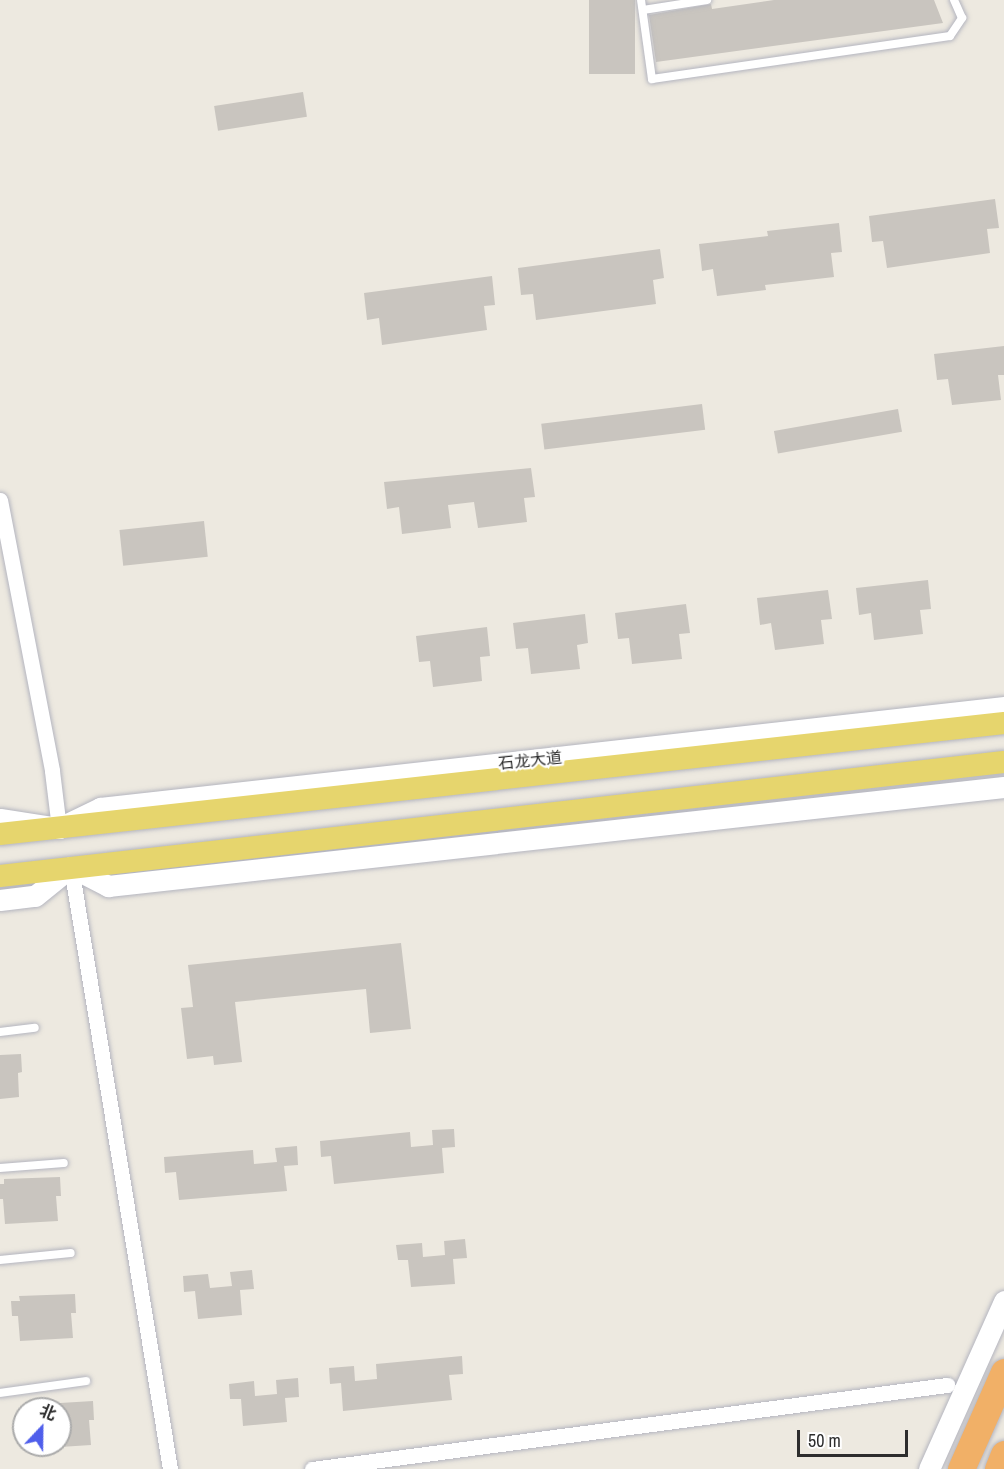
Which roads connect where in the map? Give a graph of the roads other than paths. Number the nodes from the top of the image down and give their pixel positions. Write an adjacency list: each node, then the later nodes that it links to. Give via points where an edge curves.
1 (641, 0): 4 (lane)
2 (707, 0): 4 (lane)
3 (954, 0): 4 (lane, via 962,18 950,36 651,79)
4 (643, 10)
5 (0, 500): 11 (street, via 52,771)
6 (1004, 706): 11 (street, 石龙大道, via 100,808)
7 (1004, 723): 11 (main road, 石龙大道)
8 (1004, 762): 13 (main road)
9 (1004, 787): 13 (street, via 108,886)
10 (0, 819): 11 (street, 石龙大道)
11 (59, 828): 12 (main road, 石龙大道)
12 (0, 834)
13 (71, 867): 14 (main road); 15 (street, via 35,896); 28 (street)
14 (0, 876)
15 (0, 900)
16 (35, 1028): 17 (lane)
17 (0, 1032)
18 (64, 1163): 19 (lane)
19 (0, 1168)
20 (71, 1253): 21 (lane)
21 (0, 1260)
22 (1004, 1301): 30 (street)
23 (1004, 1372): 31 (highway)
24 (86, 1381): 26 (lane)
25 (947, 1385): 29 (street)
26 (0, 1393)
27 (1004, 1454): 32 (highway)
28 (170, 1469)
29 (312, 1469)
30 (929, 1469)
31 (962, 1469)
32 (998, 1469)

